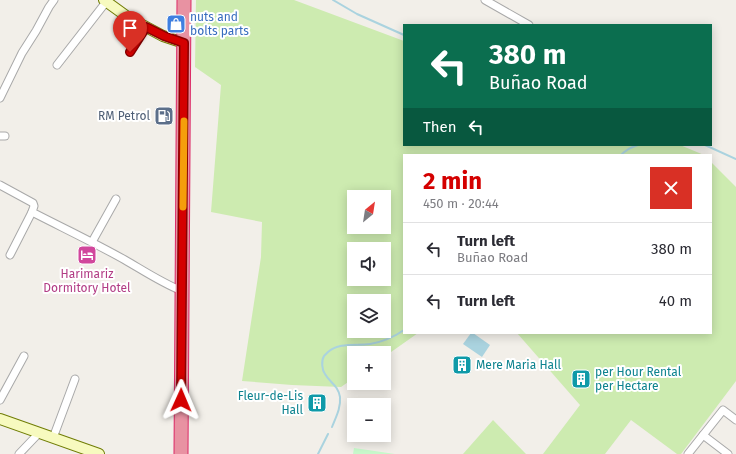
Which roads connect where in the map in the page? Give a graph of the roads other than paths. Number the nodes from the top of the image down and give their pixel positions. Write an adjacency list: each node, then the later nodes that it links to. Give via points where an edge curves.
1 (54, 0): 10 (street, via 22,53)
2 (184, 0): 7 (highway)
3 (485, 0): 5 (street)
4 (105, 1): 6 (main road); 9 (street)
5 (527, 24)
6 (146, 27): 7 (main road); 8 (street)
7 (184, 43): 16 (highway)
8 (130, 52)
9 (57, 65)
10 (0, 98)
11 (0, 185): 13 (street, via 33,203)
12 (116, 199): 14 (street)
13 (32, 212): 14 (street); 15 (street)
14 (92, 242): 16 (street, via 164,284)
15 (10, 255)
16 (182, 291): 27 (highway)
17 (24, 356): 19 (street)
18 (75, 380): 24 (street)
19 (0, 400)
20 (0, 419): 22 (main road)
21 (736, 420): 23 (street, via 723,410)
22 (39, 432): 24 (main road); 25 (street)
23 (703, 435): 28 (street); 29 (street)
24 (53, 438): 26 (main road)
25 (19, 454)
26 (99, 454)
27 (181, 454)
28 (688, 454)
29 (728, 454)

